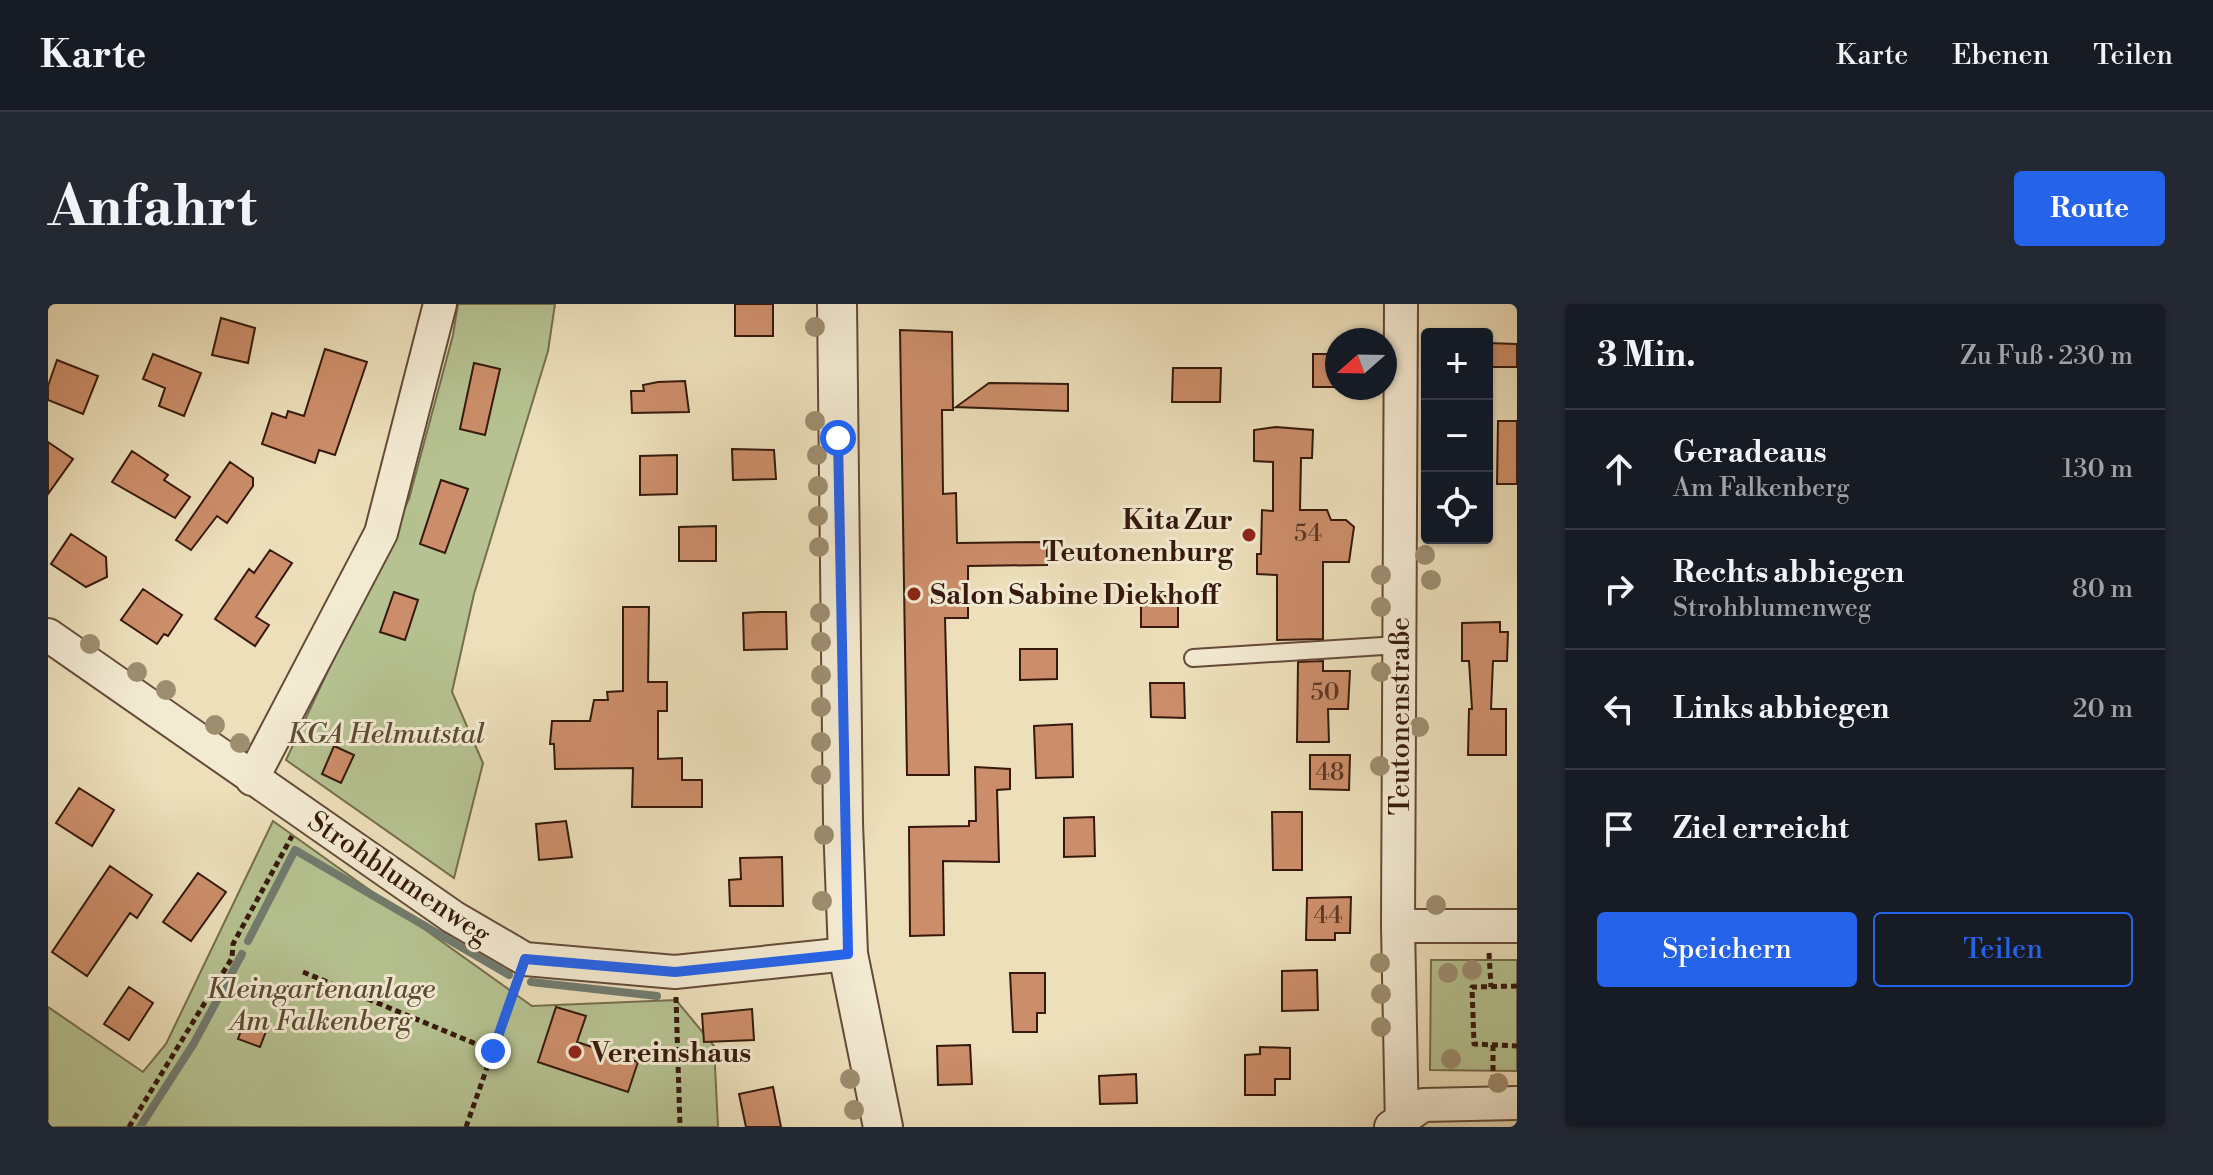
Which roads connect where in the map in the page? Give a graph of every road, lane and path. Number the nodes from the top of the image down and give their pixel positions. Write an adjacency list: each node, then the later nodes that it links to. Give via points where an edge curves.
1 (440, 304): 7 (street, via 381,533)
2 (837, 304): 12 (street)
3 (1401, 304): 5 (street, Teutonenstraße)
4 (48, 635): 7 (street, Strohblumenweg)
5 (1399, 645): 6 (lane); 9 (street, Teutonenstraße)
6 (1193, 658)
7 (252, 779): 8 (street, Strohblumenweg)
8 (304, 813): 13 (street, Strohblumenweg, via 453,917); 24 (path, via 233,944 232,958)
9 (1398, 926): 10 (street); 23 (street, Teutonenstraße)
10 (1517, 926)
11 (1489, 953): 17 (path)
12 (848, 954): 15 (street, Strohblumenweg); 27 (street)
13 (525, 959): 15 (street, Strohblumenweg); 20 (path)
14 (303, 972): 20 (path)
15 (675, 972): 26 (path)
16 (1517, 986): 17 (path)
17 (1491, 987): 18 (path, via 1472,987 1473,1029 1474,1044)
18 (1493, 1045): 19 (path); 21 (path)
19 (1517, 1046)
20 (493, 1051): 25 (path)
21 (1493, 1079)
22 (1517, 1103): 23 (street, via 1423,1105)
23 (1398, 1124)
24 (130, 1126)
25 (466, 1127)
26 (680, 1127)
27 (883, 1127)

